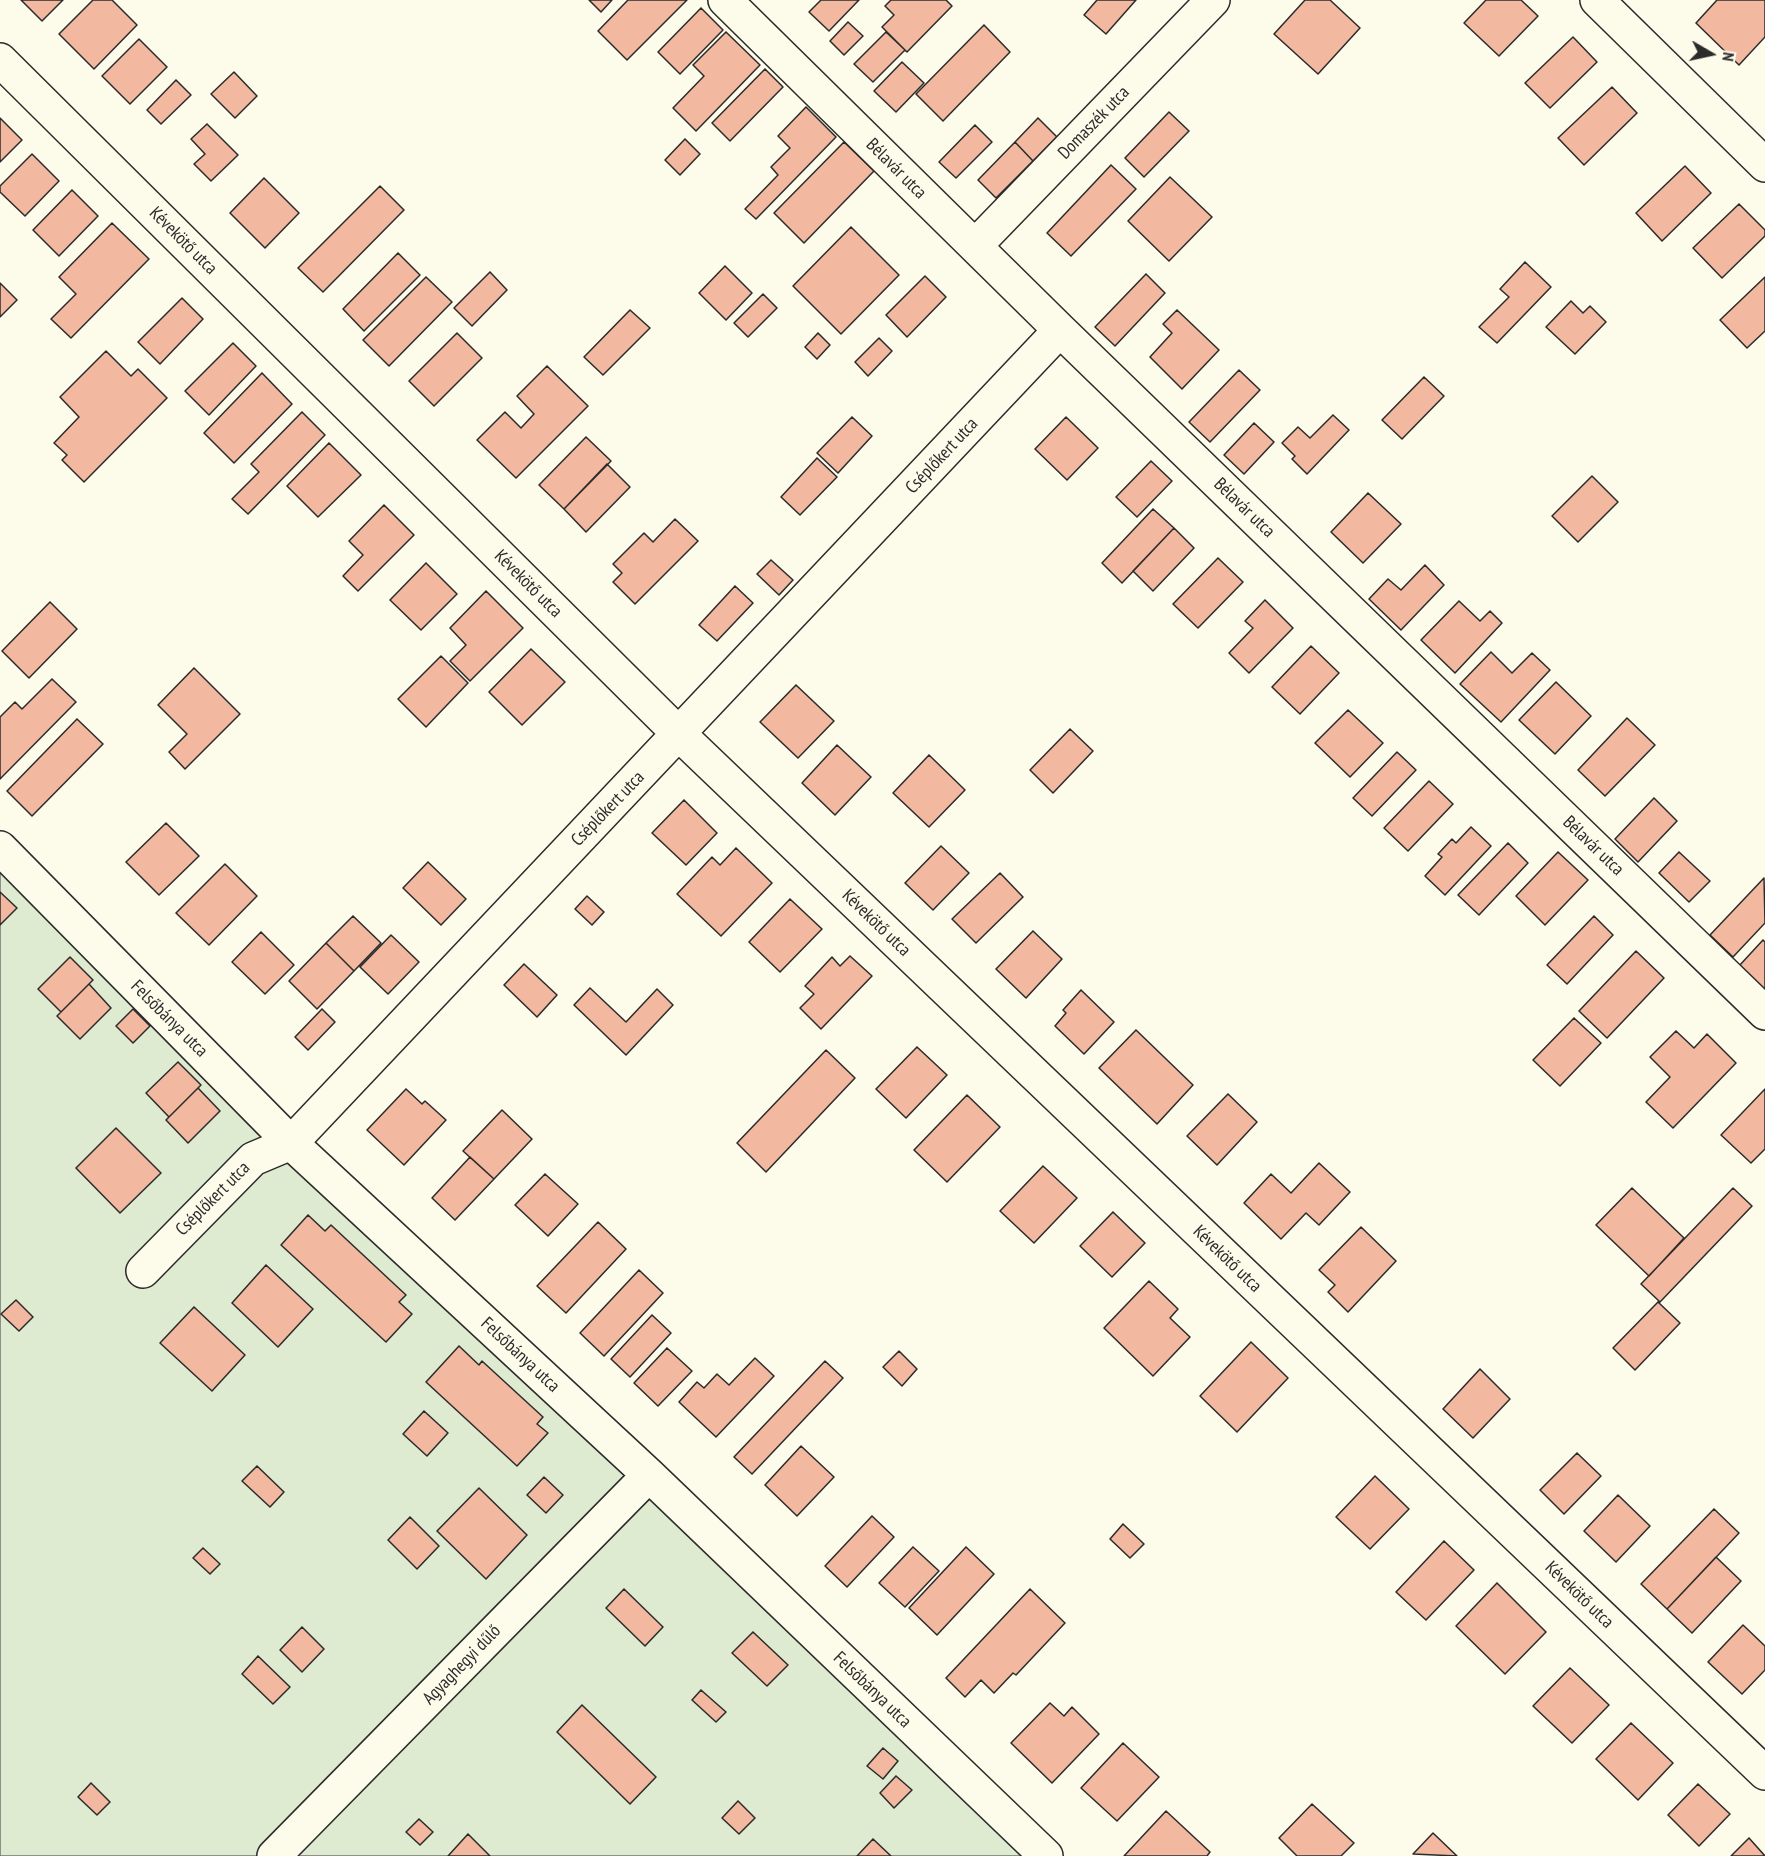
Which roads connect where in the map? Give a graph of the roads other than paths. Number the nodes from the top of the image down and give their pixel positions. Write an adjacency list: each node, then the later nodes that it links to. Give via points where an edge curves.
1 (724, 0): 6 (street, Bélavár utca)
2 (1213, 0): 6 (street, Domaszék utca)
3 (1597, 0): 5 (street)
4 (0, 60): 8 (street, Kévekötő utca)
5 (1765, 165)
6 (975, 246): 7 (street, Bélavár utca)
7 (1060, 330): 8 (street, Cséplőkert utca); 10 (street, Bélavár utca)
8 (679, 734): 11 (street, Cséplőkert utca); 14 (street, Kévekötő utca)
9 (0, 848): 11 (street, Felsőbánya utca)
10 (1765, 1013)
11 (291, 1143): 12 (street, Cséplőkert utca, via 253,1159); 13 (street, Felsőbánya utca)
12 (143, 1271)
13 (649, 1475): 15 (street, Agyaghegyi dűlő); 16 (street, Felsőbánya utca)
14 (1765, 1773)
15 (274, 1856)
16 (1046, 1856)

